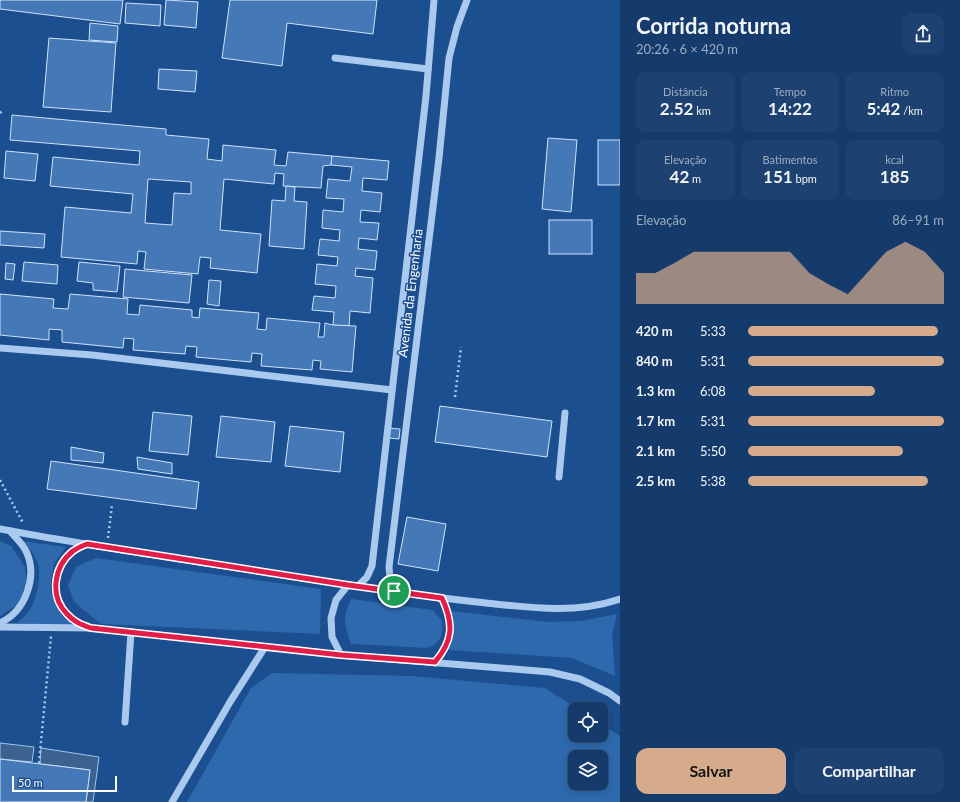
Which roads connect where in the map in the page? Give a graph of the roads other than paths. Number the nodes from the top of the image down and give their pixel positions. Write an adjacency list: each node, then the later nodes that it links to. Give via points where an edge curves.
1 (434, 0): 4 (street, Avenida da Engenharia)
2 (467, 0): 14 (street, Avenida da Engenharia, via 449,58 389,567)
3 (335, 58): 4 (street)
4 (428, 69): 6 (street, Avenida da Engenharia)
5 (0, 348): 6 (street, via 92,355)
6 (392, 390): 13 (street, Avenida da Engenharia, via 372,566)
7 (565, 413): 8 (street)
8 (559, 477)
9 (0, 529): 10 (street)
10 (9, 531): 11 (street); 17 (street, via 19,540 26,552 31,578 22,604 14,614)
11 (87, 544): 12 (street); 19 (street, via 74,550 64,560 57,573 56,588 58,602 66,614 77,623)
12 (348, 585): 13 (street); 22 (street, via 336,600 331,618 332,637)
13 (358, 586): 14 (street)
14 (394, 591): 15 (street)
15 (442, 598): 16 (street, via 538,609 570,609 606,604); 23 (street, via 451,625 444,652)
16 (620, 599)
17 (0, 623)
18 (0, 627): 19 (street)
19 (91, 628): 20 (street)
20 (131, 632): 21 (street); 25 (street)
21 (265, 647): 22 (street); 26 (street)
22 (341, 655): 23 (street)
23 (435, 662): 24 (street, via 550,672 580,679)
24 (620, 701)
25 (125, 722)
26 (172, 802)

